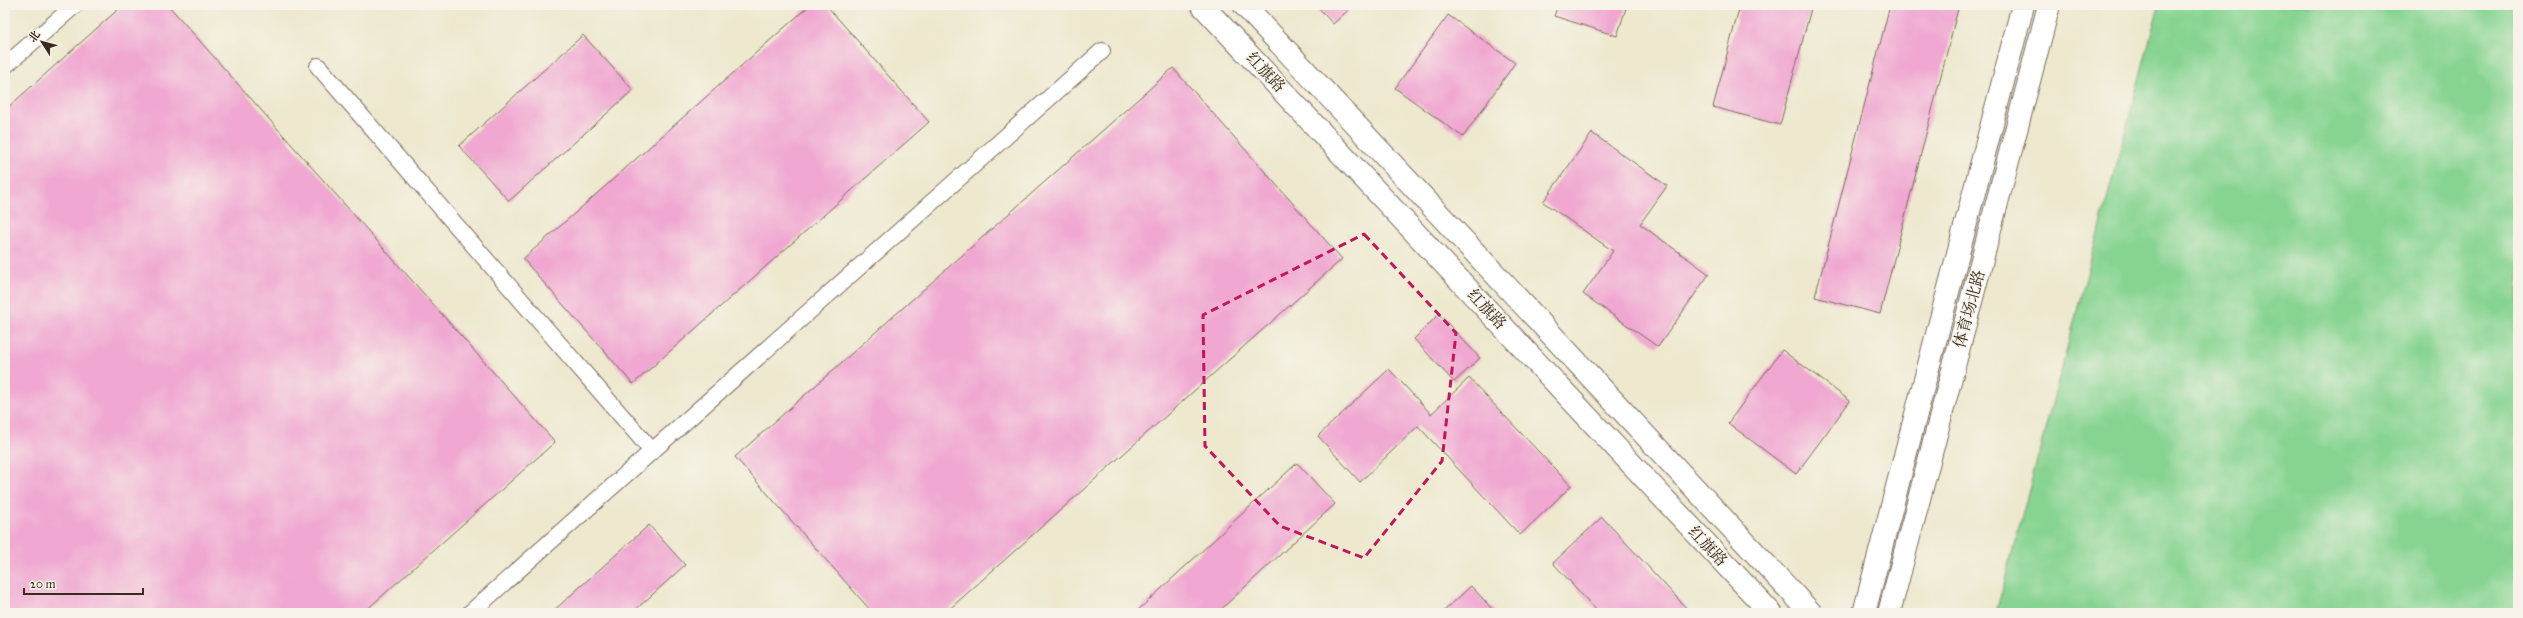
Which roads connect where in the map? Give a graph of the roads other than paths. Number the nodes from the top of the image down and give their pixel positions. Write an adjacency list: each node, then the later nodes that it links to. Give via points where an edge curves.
1 (76, 5): 7 (lane)
2 (1202, 5): 11 (main road, 红旗路)
3 (1244, 5): 12 (main road, 红旗路)
4 (2023, 5): 13 (main road, 体育场北路)
5 (2049, 5): 14 (main road, 体育场北路)
6 (1102, 51): 9 (lane)
7 (5, 66)
8 (318, 66): 9 (lane)
9 (652, 450): 10 (lane)
10 (470, 613)
11 (1771, 613)
12 (1811, 613)
13 (1864, 613)
14 (1889, 613)

